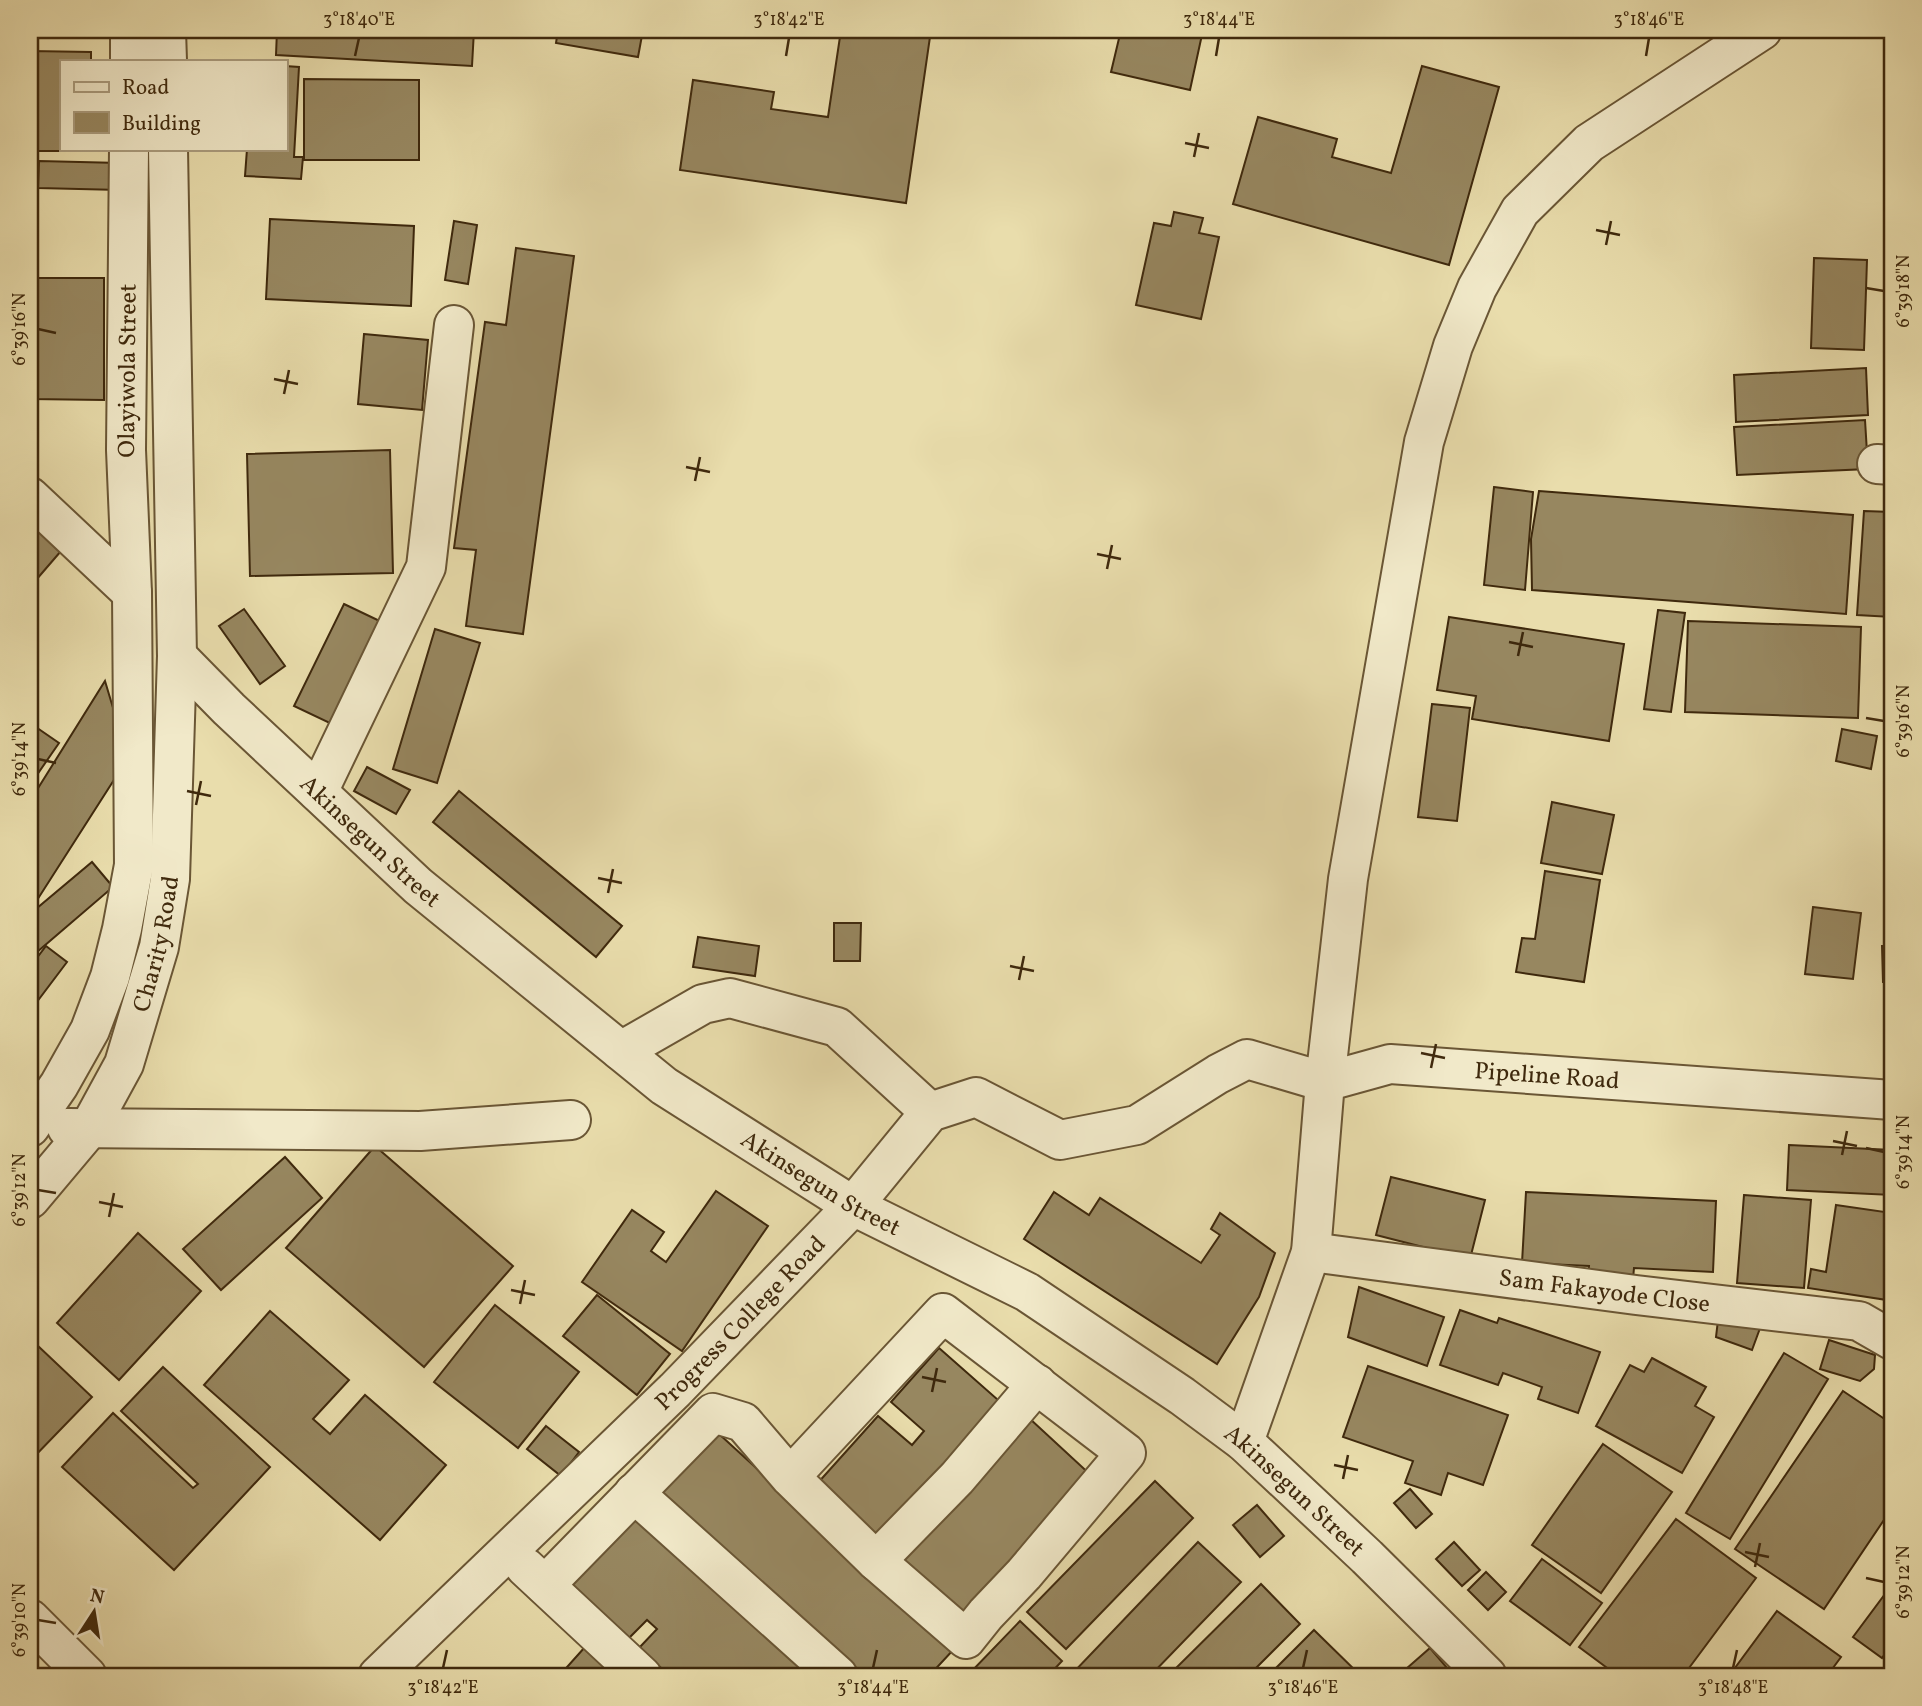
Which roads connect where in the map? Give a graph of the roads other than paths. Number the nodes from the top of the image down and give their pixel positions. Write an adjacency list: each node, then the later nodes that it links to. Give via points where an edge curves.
1 (130, 30): 4 (street)
2 (166, 30): 5 (street)
3 (1762, 30): 14 (street, via 1589,144 1520,211 1477,288 1453,346 1424,442 1348,879)
4 (130, 60)
5 (167, 60)
6 (129, 150): 10 (street, Olayiwola Street, via 126,450)
7 (168, 150): 11 (street, Charity Road)
8 (454, 325): 12 (street, via 426,567)
9 (30, 497): 10 (street)
10 (132, 593): 18 (street, Charity Road, via 134,865 122,929 90,1030)
11 (177, 656): 12 (street, Akinsegun Street); 19 (street, Charity Road, via 170,879 159,947 124,1064)
12 (318, 792): 13 (street, Akinsegun Street, via 418,886)
13 (621, 1051): 16 (street, via 703,1004 730,998 837,1027); 21 (street, Akinsegun Street, via 664,1086)
14 (1325, 1082): 15 (street, Pipeline Road, via 1390,1064); 16 (street, via 1247,1059 1137,1125 1060,1140 976,1097); 22 (street)
15 (1892, 1100)
16 (930, 1112): 21 (street, Progress College Road)
17 (571, 1120): 19 (street, via 420,1131)
18 (30, 1126): 19 (street)
19 (88, 1130): 20 (street, Charity Road)
20 (30, 1199)
21 (853, 1206): 25 (street, Akinsegun Street, via 1027,1292); 28 (street, Progress College Road, via 648,1418)
22 (1311, 1252): 23 (street, Sam Fakayode Close, via 1859,1321); 25 (street)
23 (1892, 1340)
24 (1037, 1384): 26 (street, via 943,1313); 29 (street, via 957,1478); 29 (street, via 1126,1453 966,1639)
25 (1244, 1442): 36 (street, Akinsegun Street)
26 (790, 1477): 27 (street, via 743,1422 713,1413); 29 (street)
27 (634, 1493): 30 (street); 35 (street)
28 (508, 1551): 30 (street); 33 (street, Progress College Road)
29 (876, 1561)
30 (545, 1585): 34 (street)
31 (30, 1619): 32 (street)
32 (87, 1676)
33 (378, 1676)
34 (642, 1676)
35 (838, 1676)
36 (1487, 1676)

